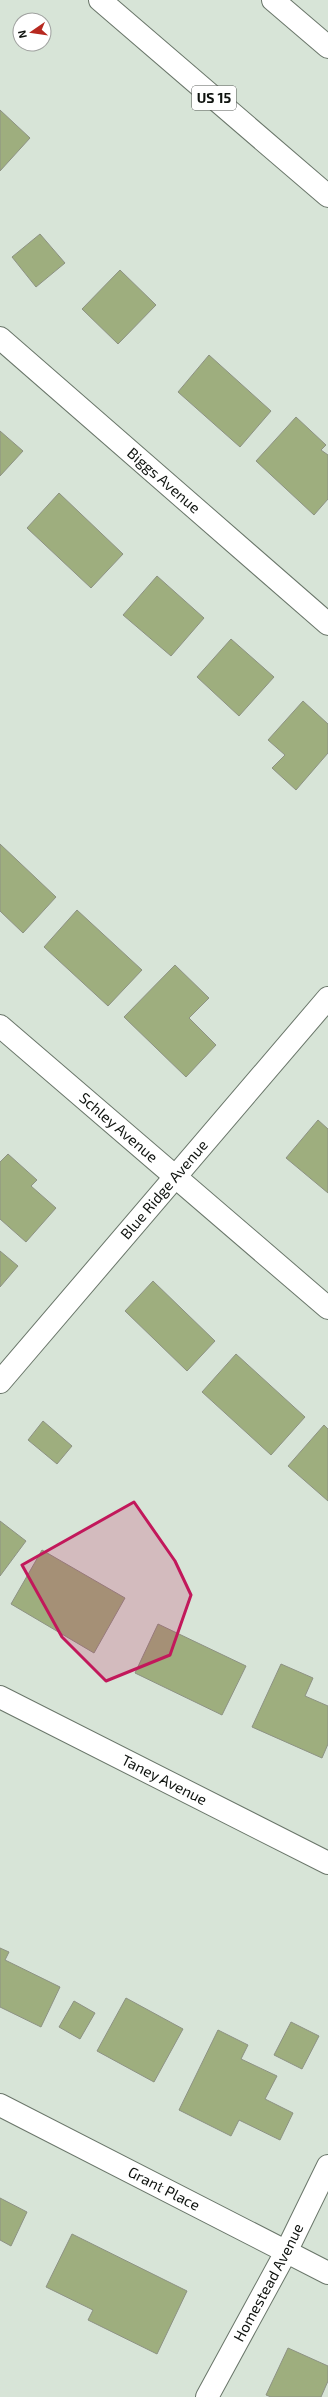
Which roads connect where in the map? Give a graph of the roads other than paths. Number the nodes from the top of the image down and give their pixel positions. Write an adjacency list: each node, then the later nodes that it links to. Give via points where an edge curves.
1 (100, 0): 4 (main road, US 15)
2 (273, 0): 3 (main road)
3 (328, 47)
4 (328, 196)
5 (0, 338): 6 (main road, Biggs Avenue)
6 (328, 624)
7 (328, 998): 9 (main road, Blue Ridge Avenue)
8 (0, 1026): 9 (main road, Schley Avenue)
9 (175, 1176): 10 (main road, Schley Avenue); 11 (main road, Blue Ridge Avenue)
10 (328, 1308)
11 (0, 1382)
12 (0, 1697): 13 (main road, Taney Avenue)
13 (328, 1863)
14 (0, 2105): 16 (main road, Grant Place)
15 (328, 2166): 16 (main road, Homestead Avenue)
16 (286, 2252): 17 (main road, Grant Place); 18 (main road, Homestead Avenue)
17 (328, 2273)
18 (207, 2397)

